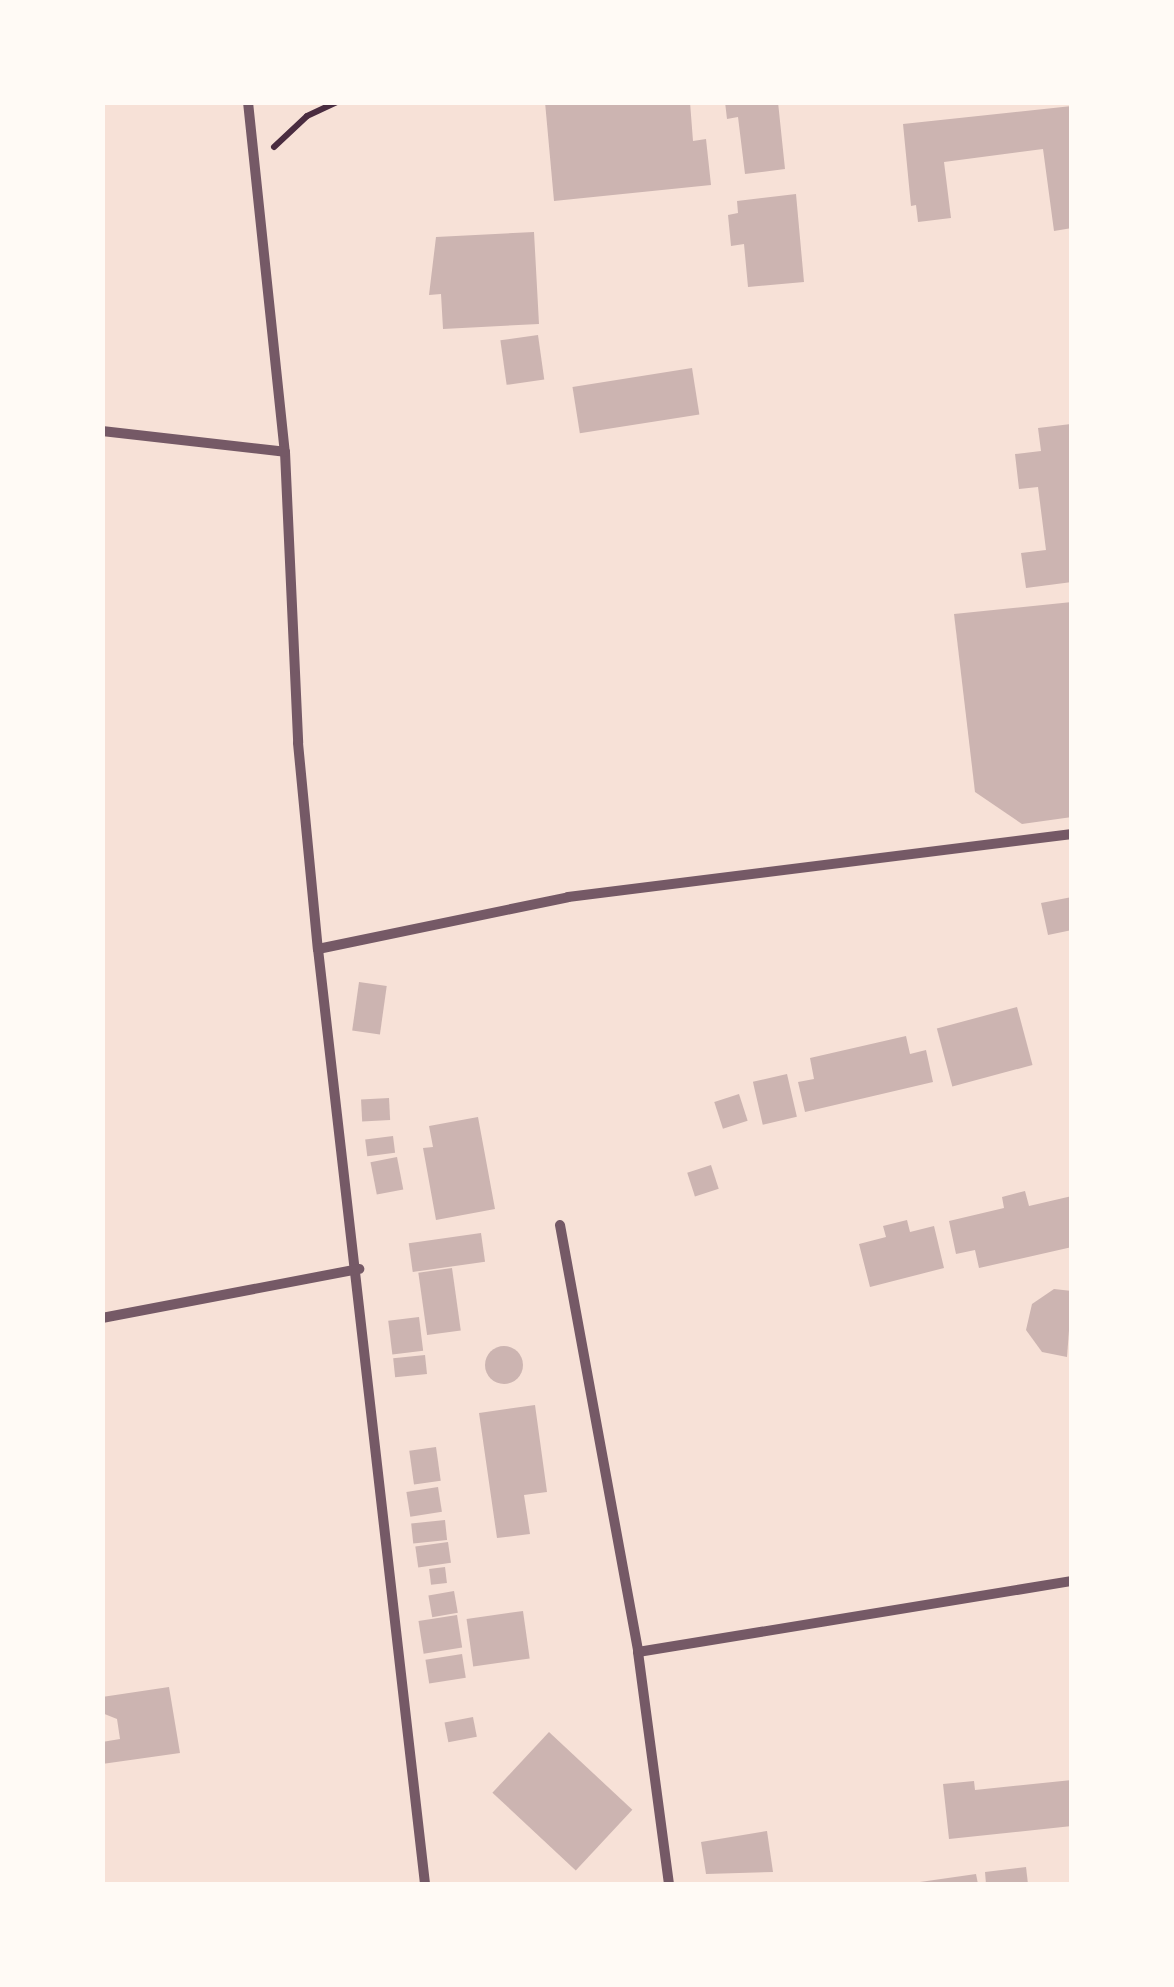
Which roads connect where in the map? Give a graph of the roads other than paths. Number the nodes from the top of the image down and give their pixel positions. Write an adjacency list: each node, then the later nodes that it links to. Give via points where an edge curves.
1 (248, 102): 3 (street)
2 (102, 430): 3 (street)
3 (285, 452): 5 (street, via 298,744)
4 (1072, 834): 5 (street, via 568,897)
5 (318, 949): 7 (street)
6 (560, 1225): 10 (street)
7 (359, 1269): 8 (street); 11 (street)
8 (102, 1318)
9 (1072, 1581): 10 (street)
10 (638, 1652): 12 (street)
11 (425, 1884)
12 (669, 1884)

